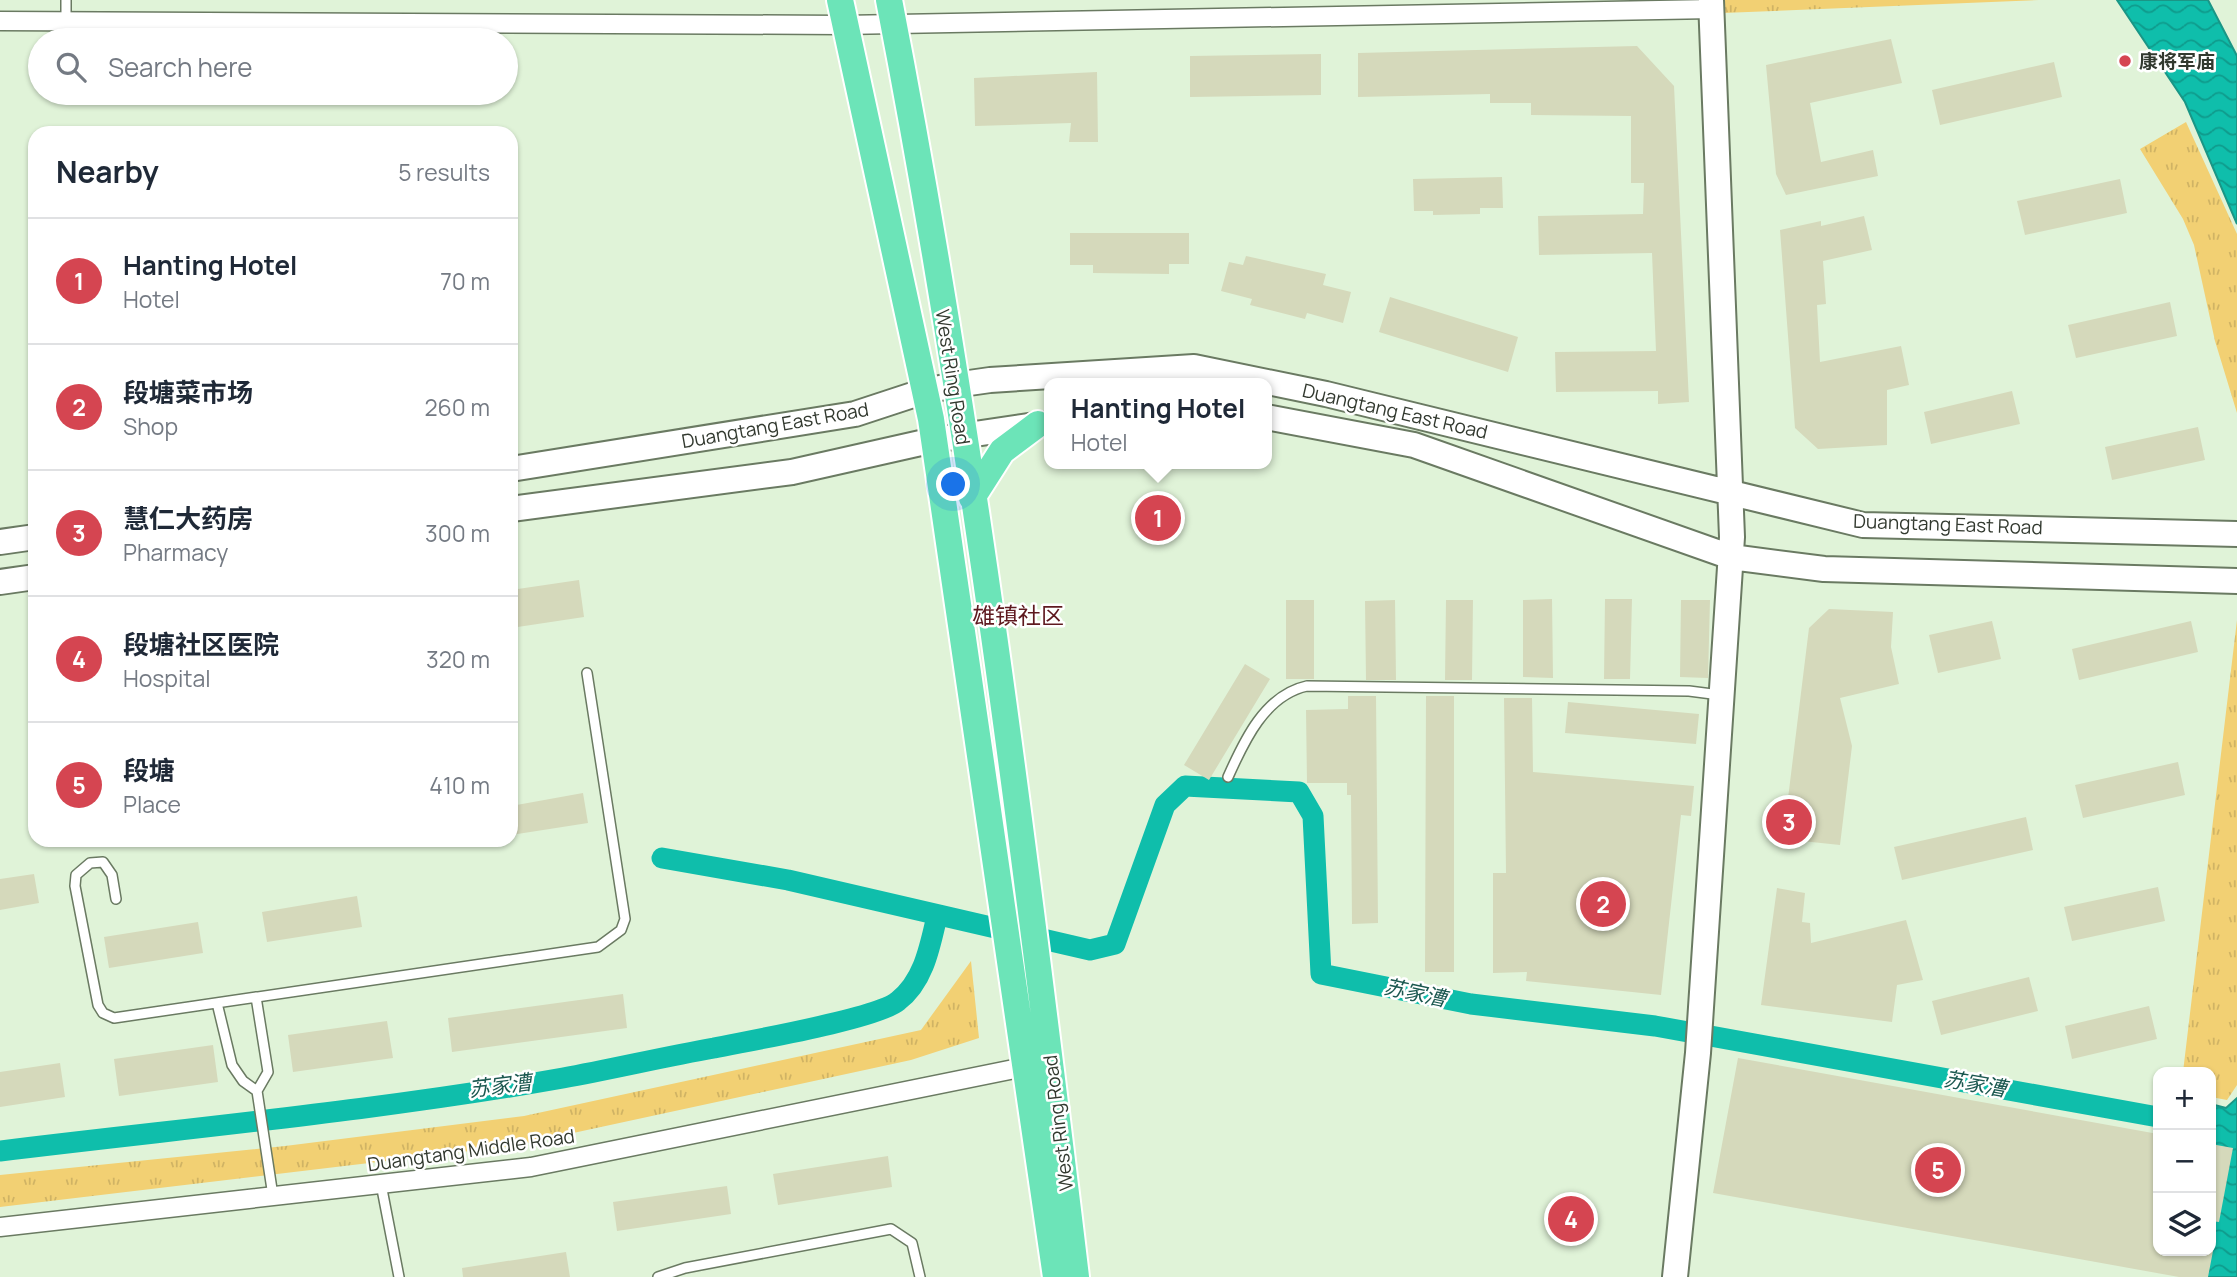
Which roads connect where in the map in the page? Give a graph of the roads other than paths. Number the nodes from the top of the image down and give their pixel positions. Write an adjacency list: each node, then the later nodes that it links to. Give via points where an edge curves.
1 (66, 0): 6 (lane)
2 (1712, 5): 3 (street); 16 (main road)
3 (891, 11): 4 (street); 9 (main road, West Ring Road)
4 (841, 12): 6 (street); 10 (main road, West Ring Road)
5 (0, 21): 6 (street)
6 (66, 23)
7 (1248, 378): 9 (main road, Duangtang East Road, via 1194,367)
8 (1272, 383): 16 (main road, Duangtang East Road)
9 (955, 385): 10 (main road, Duangtang East Road); 13 (main road, West Ring Road)
10 (925, 391): 14 (main road, West Ring Road); 15 (main road, Duangtang East Road, via 855,414)
11 (1272, 418): 22 (main road, Duangtang East Road, via 1415,445)
12 (1044, 423): 13 (main road); 17 (main road, via 1002,451)
13 (963, 435): 14 (main road); 17 (main road, West Ring Road)
14 (934, 440): 18 (main road, via 792,472); 32 (main road, West Ring Road)
15 (518, 468)
16 (1731, 491): 19 (main road, Duangtang East Road, via 1863,525); 22 (main road)
17 (972, 498): 41 (main road, West Ring Road, via 1040,968)
18 (518, 508)
19 (2237, 534)
20 (28, 538): 21 (main road)
21 (0, 542)
22 (1731, 556): 24 (main road, Duangtang East Road, via 1824,569); 27 (main road)
23 (28, 578): 25 (main road)
24 (2237, 581)
25 (0, 582)
26 (587, 673): 30 (lane, via 624,905 625,919 611,941 598,947)
27 (1721, 695): 28 (lane, via 1307,686 1282,696 1248,733); 42 (main road, via 1698,1053)
28 (1228, 777)
29 (116, 899): 31 (lane, via 112,875 103,862 90,863 76,875 103,1013 114,1018)
30 (256, 997): 31 (lane); 33 (lane, via 268,1072)
31 (217, 1003): 33 (lane, via 232,1065)
32 (1024, 1067): 34 (street, Duangtang Middle Road, via 531,1167); 40 (main road, West Ring Road)
33 (257, 1091): 35 (lane)
34 (381, 1184): 35 (street, Duangtang Middle Road); 37 (lane)
35 (273, 1196): 36 (street, Duangtang Middle Road)
36 (0, 1227)
37 (399, 1277)
38 (658, 1277): 39 (lane, via 891,1229 912,1243)
39 (920, 1277)
40 (1056, 1277)
41 (1076, 1277)
42 (1675, 1277)

